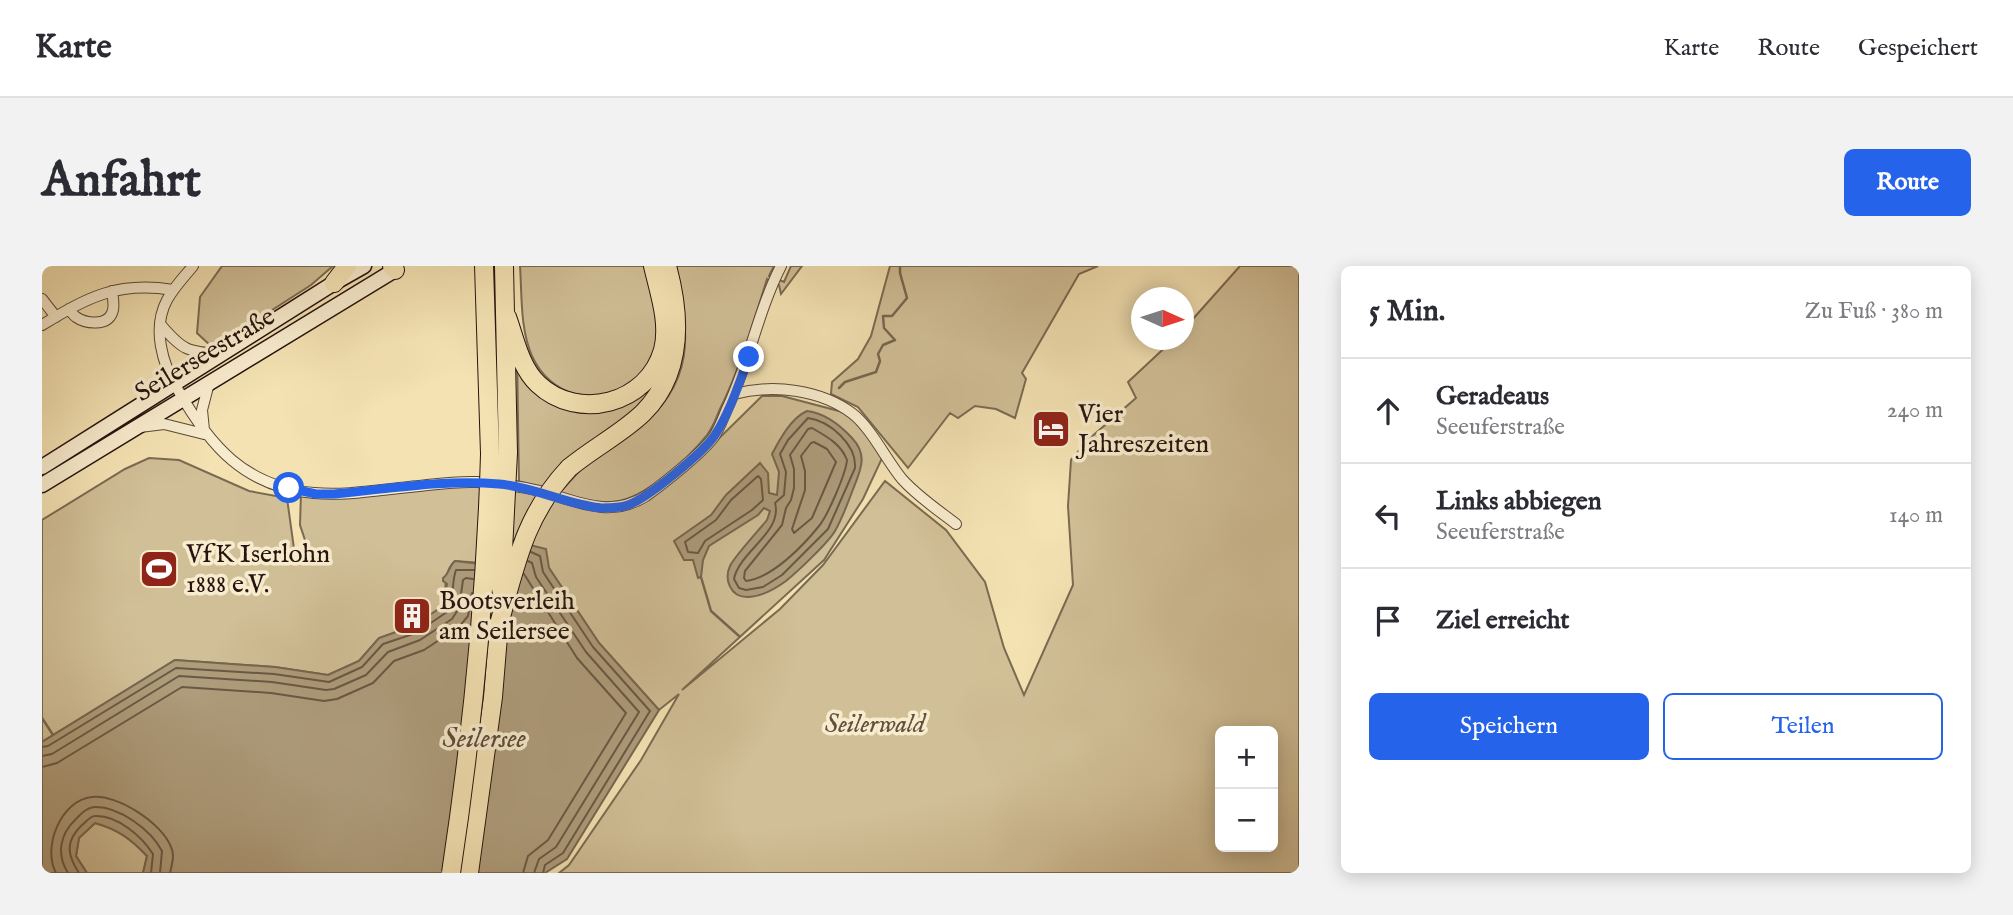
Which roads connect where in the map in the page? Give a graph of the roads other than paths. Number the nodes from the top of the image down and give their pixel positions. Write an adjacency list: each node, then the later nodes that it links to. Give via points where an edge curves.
1 (193, 266): 11 (street)
2 (346, 266): 10 (highway)
3 (364, 266): 10 (main road, Seilerseestraße)
4 (485, 266): 30 (highway, bridge, via 490,454 484,583 472,721)
5 (504, 266): 16 (highway)
6 (653, 266): 16 (highway, via 666,331 663,349 642,385 611,402 592,405 551,394 525,366)
7 (667, 266): 29 (highway, bridge, via 676,307 675,353 668,376 643,412 569,468 543,499 528,528)
8 (781, 266): 22 (street)
9 (394, 267): 20 (main road, Seilerseestraße)
10 (334, 283): 19 (main road, Seilerseestraße)
11 (173, 290): 12 (street, via 150,286); 17 (street)
12 (112, 291): 14 (street); 14 (street, via 113,310 104,322 76,317)
13 (42, 299): 15 (street)
14 (69, 309): 15 (street)
15 (55, 317): 18 (street)
16 (507, 317): 29 (highway, bridge, via 508,453)
17 (161, 324): 19 (street, via 191,352); 21 (street, via 161,351)
18 (42, 325)
19 (219, 355): 21 (main road, Seilerseestraße)
20 (209, 383): 23 (main road, Seilerseestraße); 25 (street, via 202,410)
21 (174, 384): 23 (street); 26 (main road, Seilerseestraße)
22 (734, 394): 25 (street, via 714,437 646,496 613,508 580,505 512,485 475,482 334,494 300,492 248,472); 28 (street, via 765,388 802,391 854,415 903,480)
23 (183, 398): 24 (main road, Seilerseestraße); 25 (street)
24 (133, 428): 25 (street, via 164,424); 27 (main road, Seilerseestraße)
25 (205, 434)
26 (42, 467)
27 (42, 485)
28 (956, 524)
29 (499, 624): 31 (highway)
30 (451, 873)
31 (469, 873)

